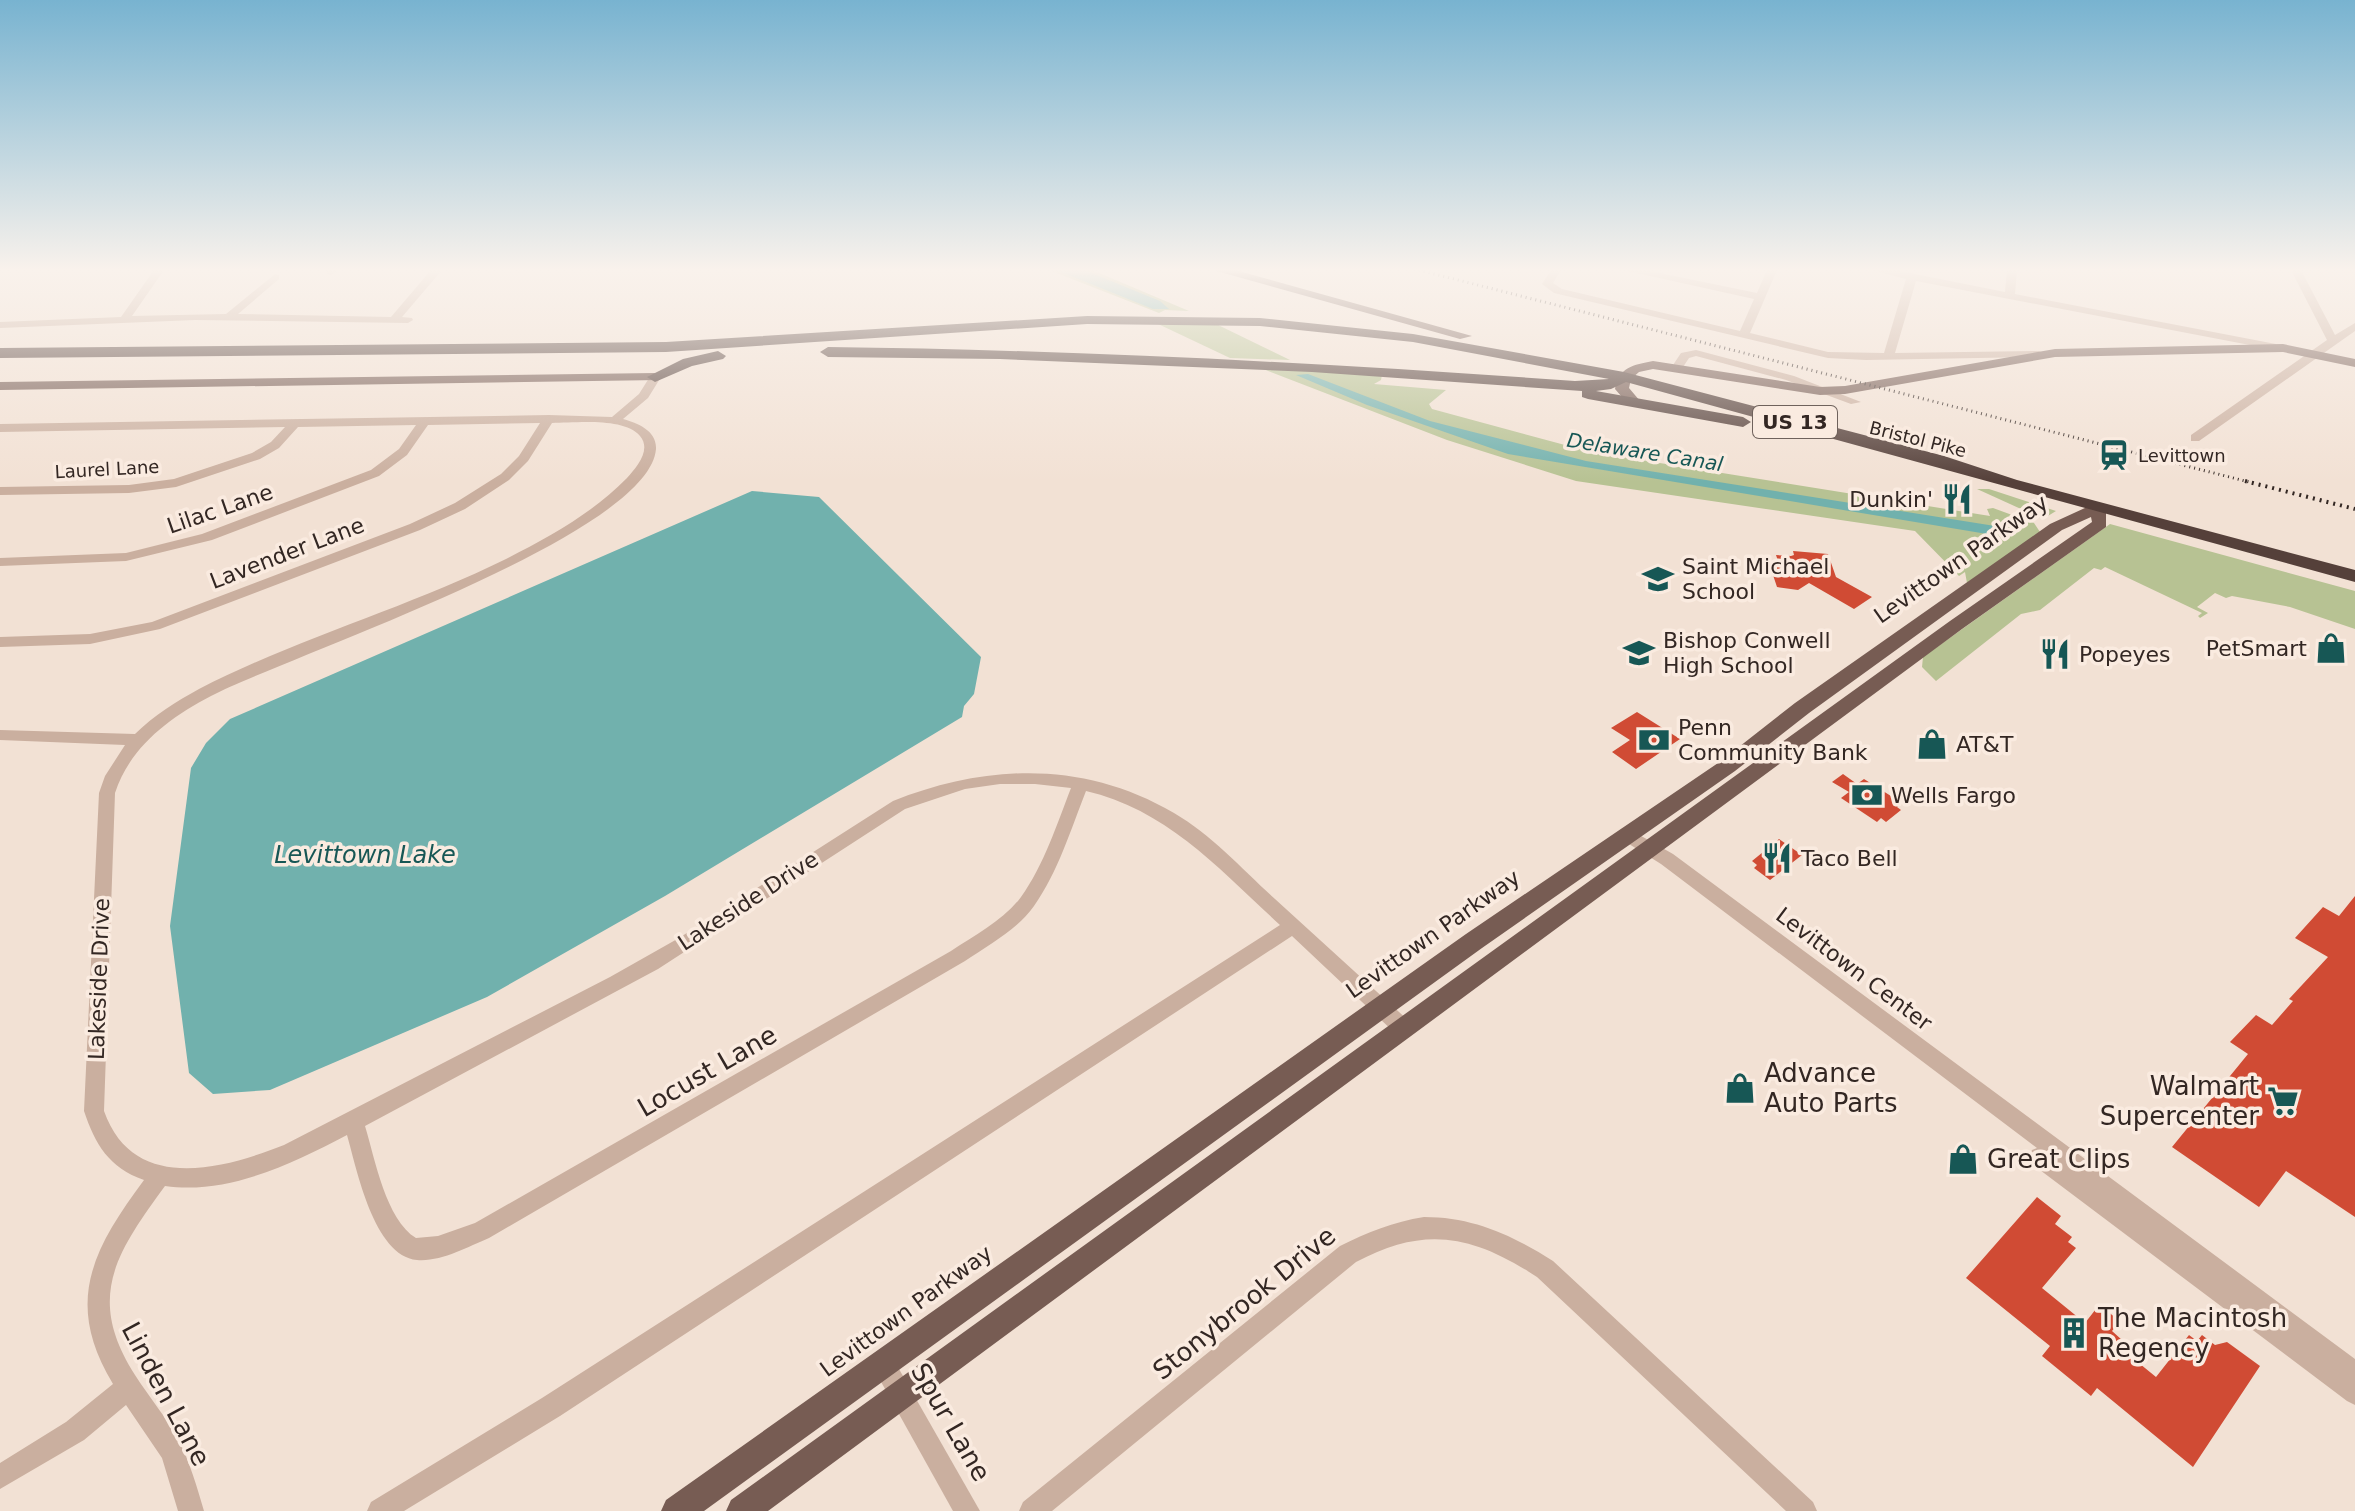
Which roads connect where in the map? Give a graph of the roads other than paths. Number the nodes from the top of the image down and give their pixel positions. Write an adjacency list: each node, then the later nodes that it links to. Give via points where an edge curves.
1 (776, 341): 12 (highway, US 13, via 680,347)
2 (1424, 341): 17 (highway, US 13)
3 (1482, 341): 17 (highway)
4 (1767, 341): 13 (street, via 1828,355)
5 (1894, 341): 13 (street)
6 (2244, 341): 8 (street)
7 (2333, 341): 11 (street)
8 (2283, 348): 10 (main road); 11 (main road)
9 (744, 352): 12 (highway, US 13); 18 (highway, via 696,360); 20 (highway, US 13, via 1000,354 1344,369)
10 (2039, 354): 13 (street); 16 (main road, via 1816,392)
11 (2312, 355): 14 (main road); 30 (street)
12 (0, 356)
13 (1889, 356)
14 (2355, 363)
15 (1646, 366): 16 (main road); 19 (main road); 22 (highway, via 1646,377)
16 (1677, 368): 24 (street, via 1685,355 1696,353)
17 (1599, 372): 19 (highway, US 13)
18 (655, 377): 21 (main road); 27 (street, via 644,396)
19 (1624, 377): 20 (highway, via 1590,387); 22 (highway, Bristol Pike / US 13); 23 (main road, via 1622,389)
20 (1483, 381): 23 (highway, Bristol Pike / US 13)
21 (0, 386)
22 (1663, 387): 31 (highway, Bristol Pike / US 13)
23 (1633, 401): 31 (highway, Bristol Pike / US 13)
24 (1855, 402)
25 (549, 419): 26 (street, Lakeside Drive); 27 (street, Lakeside Drive); 36 (street, Lavender Lane, via 505,477 415,527 155,626 90,639)
26 (425, 421): 28 (street, Lakeside Drive); 34 (street, Lilac Lane, via 403,452 375,473 190,543 113,558)
27 (614, 421): 38 (street, Lakeside Drive, via 646,435 651,446 648,460 614,496 563,534 501,567 205,693)
28 (295, 423): 29 (street, Lakeside Drive); 32 (street, Laurel Lane, via 256,456 176,483)
29 (0, 428)
30 (2195, 438)
31 (2010, 483): 33 (highway, Bristol Pike / US 13)
32 (0, 491)
33 (2098, 507): 35 (highway, Bristol Pike / US 13); 40 (main road, Levittown Parkway, via 2056,527); 41 (main road, via 2100,524)
34 (0, 562)
35 (2355, 576)
36 (0, 642)
37 (0, 735): 38 (street)
38 (139, 740): 47 (street, Lakeside Drive, via 114,771 107,793 94,1111 115,1154 129,1165)
39 (1080, 786): 42 (street, Lakeside Drive, via 1135,801 1170,819); 45 (street, Lakeside Drive, via 999,777 922,794 635,972); 45 (street, Locust Lane, via 1040,883 997,931 467,1238 416,1249 394,1235)
40 (1627, 834): 41 (street, Levittown Center); 43 (main road, Levittown Parkway)
41 (1650, 850): 44 (main road); 46 (street, Levittown Center)
42 (1293, 926): 43 (street, Lakeside Drive); 55 (street, via 551,1407)
43 (1381, 1008): 44 (street, Lakeside Drive); 48 (main road, Levittown Parkway)
44 (1403, 1028): 52 (main road)
45 (353, 1121): 47 (street, Lakeside Drive, via 300,1148 236,1171)
46 (2045, 1151): 49 (street); 51 (street)
47 (160, 1175): 50 (street, Linden Lane, via 107,1262 97,1301 104,1346)
48 (883, 1363): 52 (street, Spur Lane); 56 (main road, Levittown Parkway)
49 (2355, 1374)
50 (129, 1387): 53 (street, via 75,1431); 54 (street, Linden Lane, via 168,1445)
51 (2355, 1393)
52 (901, 1394): 57 (main road); 58 (street, Spur Lane)
53 (0, 1477)
54 (191, 1511)
55 (380, 1511)
56 (677, 1511)
57 (742, 1511)
58 (967, 1511)
59 (1032, 1511): 60 (street, Stonybrook Drive, via 1348,1254 1391,1233 1432,1227 1498,1239 1545,1269)
60 (1804, 1511)

